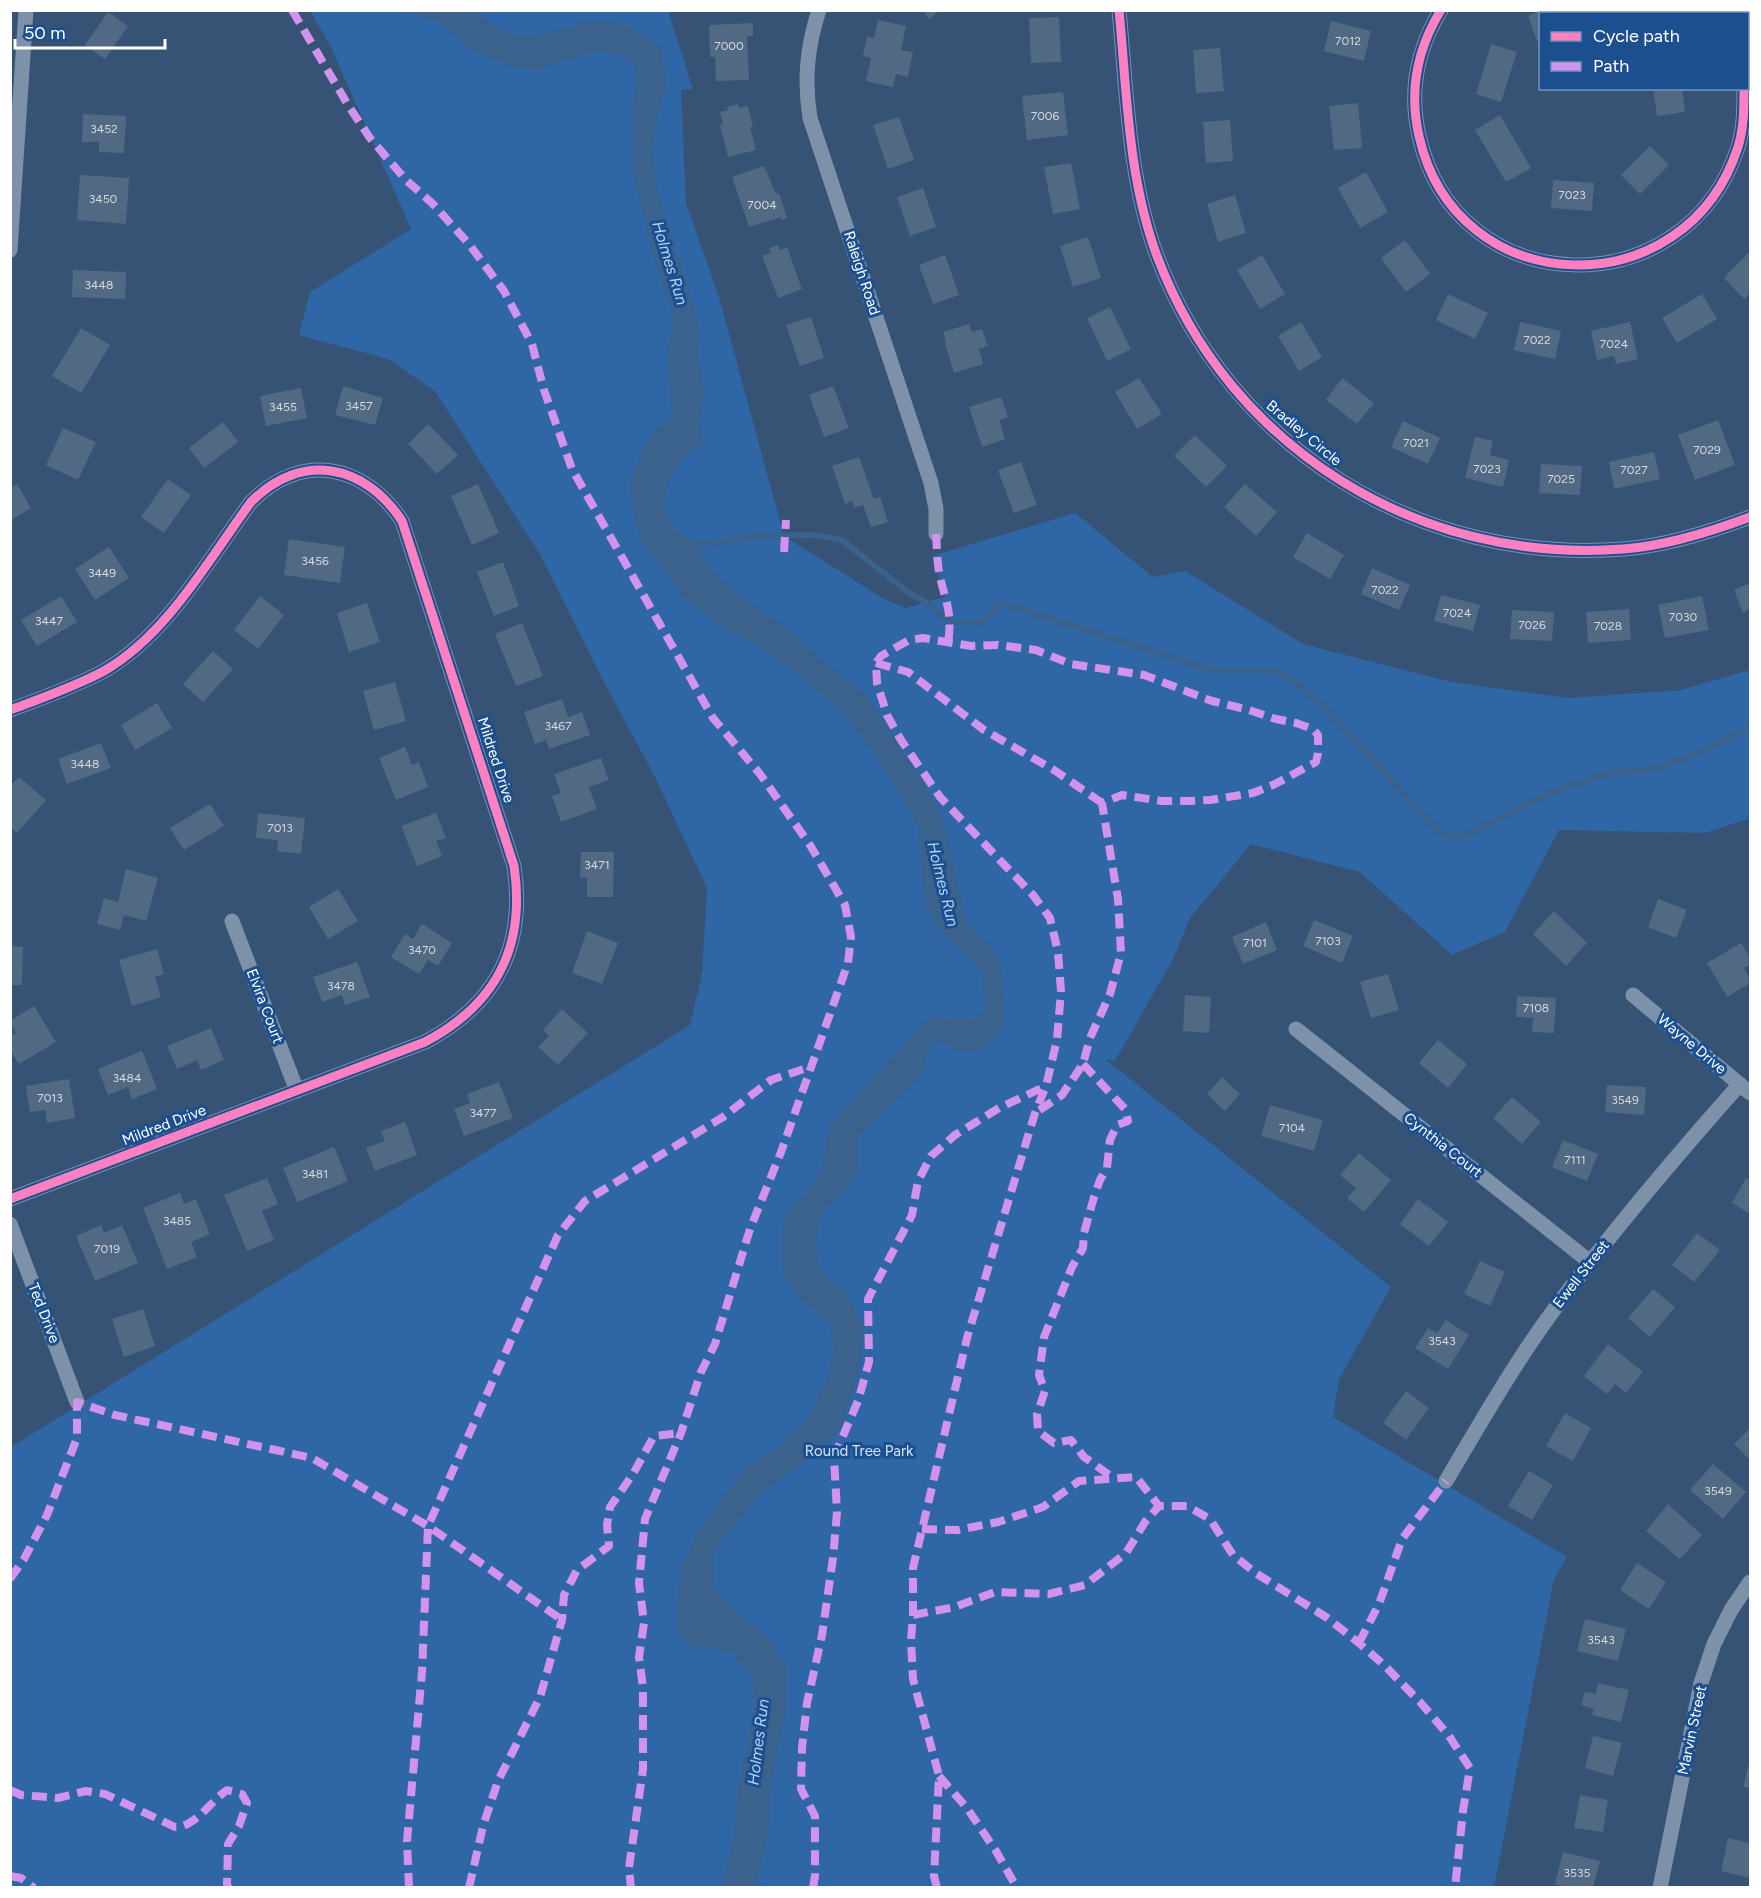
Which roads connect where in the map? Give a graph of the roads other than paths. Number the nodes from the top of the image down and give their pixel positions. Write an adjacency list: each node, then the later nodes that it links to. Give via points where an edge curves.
1 (26, 10): 6 (street)
2 (819, 10): 9 (street, Raleigh Road, via 807,56 810,118 931,483)
3 (1119, 10): 8 (street, Bradley Circle, via 1134,163 1141,202 1165,276 1184,315 1239,394 1265,423 1304,456 1381,505 1421,522 1497,543 1553,549 1623,549 1719,529)
4 (1441, 10): 5 (street, via 1420,54 1415,85 1415,118 1422,153 1450,204 1470,224 1493,242 1553,264 1584,266 1645,252 1670,239 1694,219 1728,173 1744,115)
5 (1744, 90)
6 (11, 242): 7 (street)
7 (10, 250)
8 (1750, 517)
9 (936, 534)
10 (10, 710): 15 (street, Mildred Drive, via 75,686 134,649 163,621 251,502 281,478 304,471 348,474 368,484 391,504 402,521 514,866 517,919 511,947 499,974 465,1017 425,1042)
11 (232, 921): 15 (street, Elvira Court)
12 (1633, 995): 14 (street, Wayne Drive)
13 (1296, 1029): 18 (street, Cynthia Court)
14 (1745, 1089): 18 (street, Ewell Street)
15 (297, 1091): 16 (street, Mildred Drive)
16 (10, 1199)
17 (10, 1224): 19 (street, Ted Drive)
18 (1590, 1262): 20 (street, Ewell Street, via 1554,1308)
19 (78, 1402)
20 (1446, 1481)
21 (1750, 1582): 22 (street, Marvin Street, via 1714,1644 1701,1683)
22 (1660, 1887)

